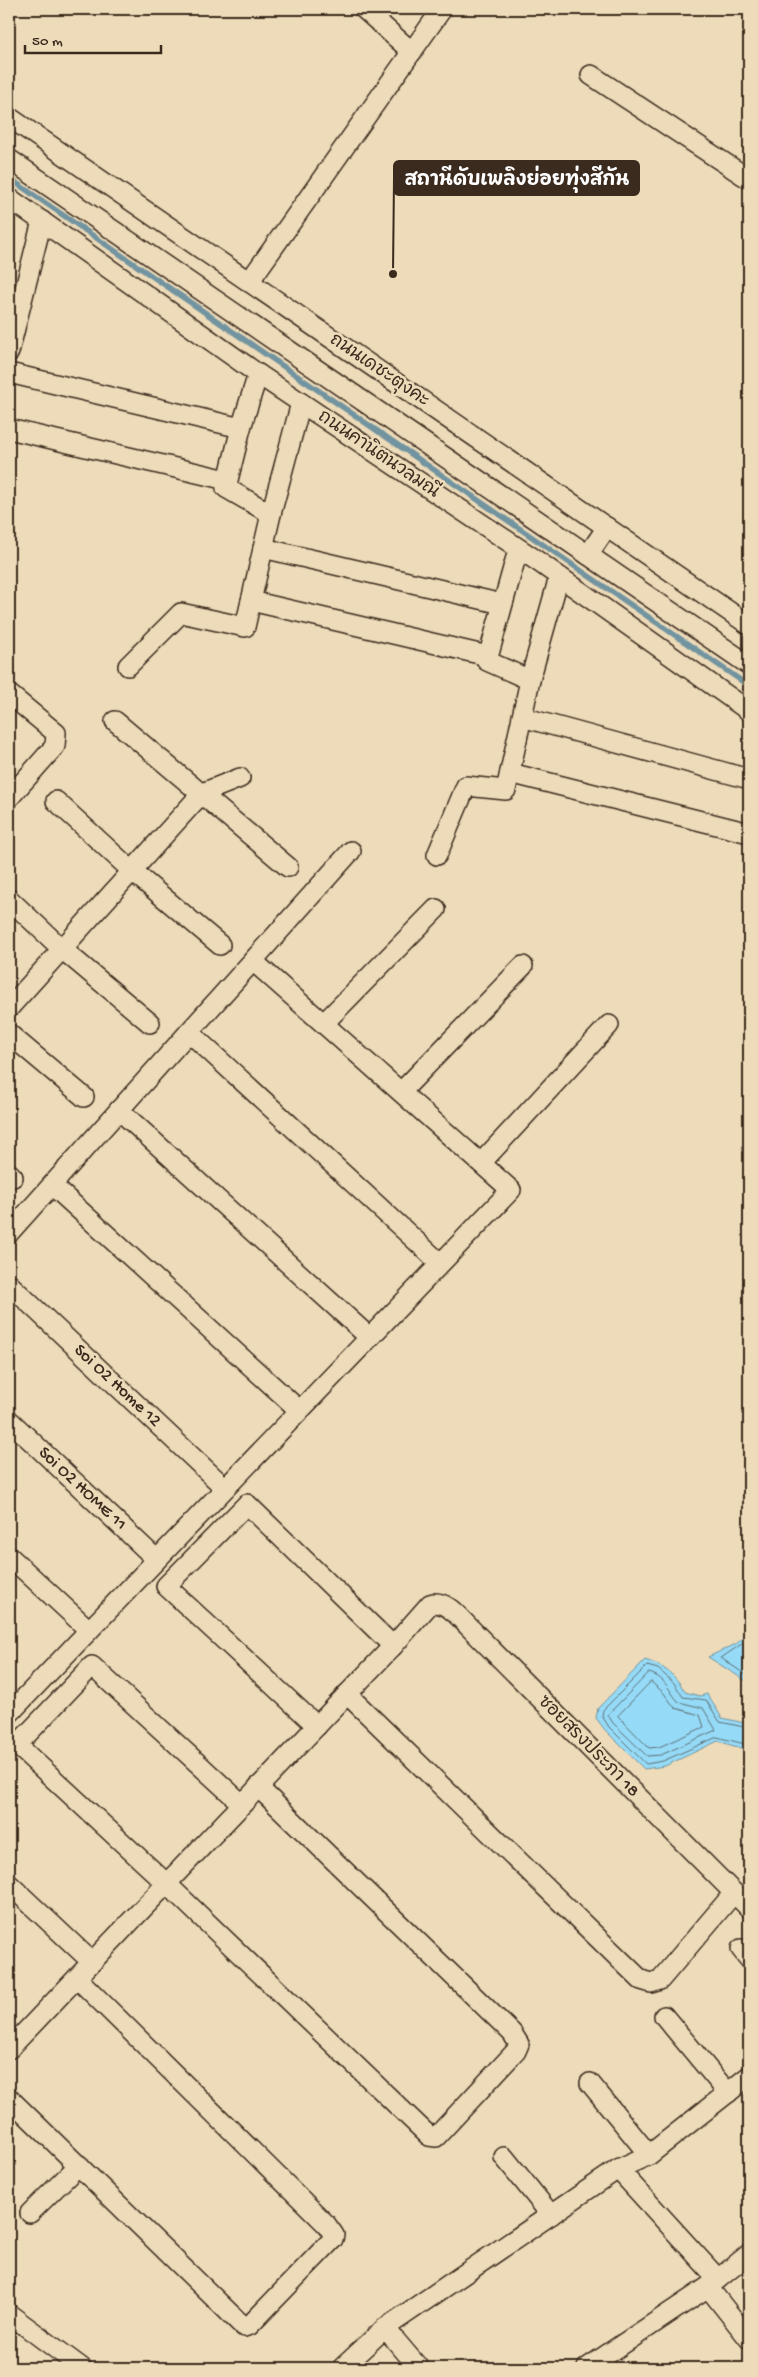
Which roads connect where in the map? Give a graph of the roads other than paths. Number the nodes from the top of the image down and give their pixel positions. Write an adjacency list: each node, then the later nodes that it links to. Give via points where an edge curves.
1 (364, 9): 3 (street)
2 (442, 9): 3 (street)
3 (412, 52): 10 (street)
4 (591, 75): 7 (street)
5 (9, 117): 10 (street, ถนนเดชะตุงคะ)
6 (9, 160): 8 (street, ถนนเดชะตุงคะ)
7 (749, 179)
8 (19, 189): 9 (street, ถนนคานิตนวลมณี); 22 (street, ถนนเดชะตุงคะ)
9 (42, 221): 11 (street); 13 (street, ถนนคานิตนวลมณี)
10 (249, 282): 19 (street, ถนนเดชะตุงคะ)
11 (10, 342)
12 (9, 373): 15 (street)
13 (258, 374): 14 (street, ถนนคานิตนวลมณี); 15 (street)
14 (301, 403): 18 (street); 21 (street, ถนนคานิตนวลมณี)
15 (241, 428): 17 (street)
16 (9, 429): 17 (street)
17 (227, 480): 18 (street, via 228,490)
18 (271, 514): 20 (street)
19 (607, 527): 22 (street); 26 (street, ถนนเดชะตุงคะ)
20 (263, 548): 24 (street); 25 (street)
21 (518, 550): 23 (street, ถนนคานิตนวลมณี); 25 (street)
22 (588, 555): 28 (street, ถนนเดชะตุงคะ)
23 (559, 577): 30 (street); 32 (street, ถนนคานิตนวลมณี)
24 (251, 602): 27 (street); 29 (street, via 245,627 181,613)
25 (502, 604): 27 (street)
26 (749, 625)
27 (488, 656): 30 (street, via 488,663)
28 (749, 665)
29 (128, 666)
30 (530, 680): 33 (street)
31 (9, 694): 39 (street, via 56,733 56,740 55,746)
32 (749, 712)
33 (522, 717): 35 (street); 37 (street)
34 (115, 721): 38 (street)
35 (510, 773): 41 (street); 43 (street, via 506,790 466,786)
36 (240, 778): 38 (street)
37 (749, 779)
38 (202, 793): 44 (street); 45 (street)
39 (9, 798)
40 (56, 801): 45 (street)
41 (749, 833)
42 (351, 851): 50 (street)
43 (437, 856)
44 (288, 867)
45 (132, 870): 48 (street); 49 (street)
46 (9, 899): 49 (street)
47 (436, 909): 54 (street)
48 (220, 945)
49 (62, 948): 52 (street); 53 (street)
50 (253, 961): 54 (street); 56 (street)
51 (523, 966): 58 (street)
52 (9, 1008)
53 (150, 1023)
54 (324, 1024): 58 (street)
55 (609, 1025): 61 (street)
56 (190, 1032): 60 (street); 64 (street)
57 (9, 1034): 59 (street)
58 (401, 1092): 61 (street)
59 (84, 1097)
60 (119, 1110): 62 (street); 66 (street)
61 (481, 1163): 64 (street, via 511,1190)
62 (52, 1185): 63 (street); 67 (street)
63 (9, 1233)
64 (440, 1263): 66 (street)
65 (9, 1284): 69 (street, Soi O2 Home 12)
66 (369, 1337): 67 (street)
67 (299, 1410): 69 (street)
68 (9, 1420): 71 (street, Soi O2 HOME 11)
69 (224, 1487): 71 (street)
70 (9, 1556): 72 (street)
71 (156, 1558): 72 (street)
72 (88, 1630): 75 (street)
73 (393, 1646): 74 (street); 76 (street, via 247,1504 166,1586); 81 (street, ซอยสรงประภา 18, via 430,1604 440,1603 468,1626)
74 (347, 1694): 76 (street); 81 (street, via 641,1980 651,1983 660,1980)
75 (11, 1706)
76 (317, 1726): 77 (street)
77 (258, 1788): 78 (street); 79 (street, via 519,2044 440,2134 429,2136)
78 (242, 1804): 79 (street); 79 (street, via 92,1666 17,1745)
79 (166, 1883): 83 (street)
80 (9, 1884): 83 (street)
81 (733, 1894): 82 (street, ซอยสรงประภา 18)
82 (749, 1908)
83 (92, 1962): 84 (street)
84 (77, 1978): 86 (street); 93 (street, via 334,2235 330,2244 250,2326 244,2327)
85 (664, 2016): 89 (street)
86 (11, 2042)
87 (749, 2076): 89 (street)
88 (590, 2083): 91 (street)
89 (728, 2093): 91 (street)
90 (9, 2098): 93 (street)
91 (648, 2156): 94 (street)
92 (504, 2157): 96 (street)
93 (80, 2165): 95 (street)
94 (618, 2169): 96 (street); 98 (street)
95 (30, 2213)
96 (551, 2215): 100 (street)
97 (749, 2254): 98 (street)
98 (713, 2283): 101 (street); 105 (street)
99 (9, 2314): 102 (street)
100 (385, 2328): 103 (street); 104 (street)
101 (749, 2339)
102 (82, 2368)
103 (342, 2368)
104 (419, 2368)
105 (587, 2368)

